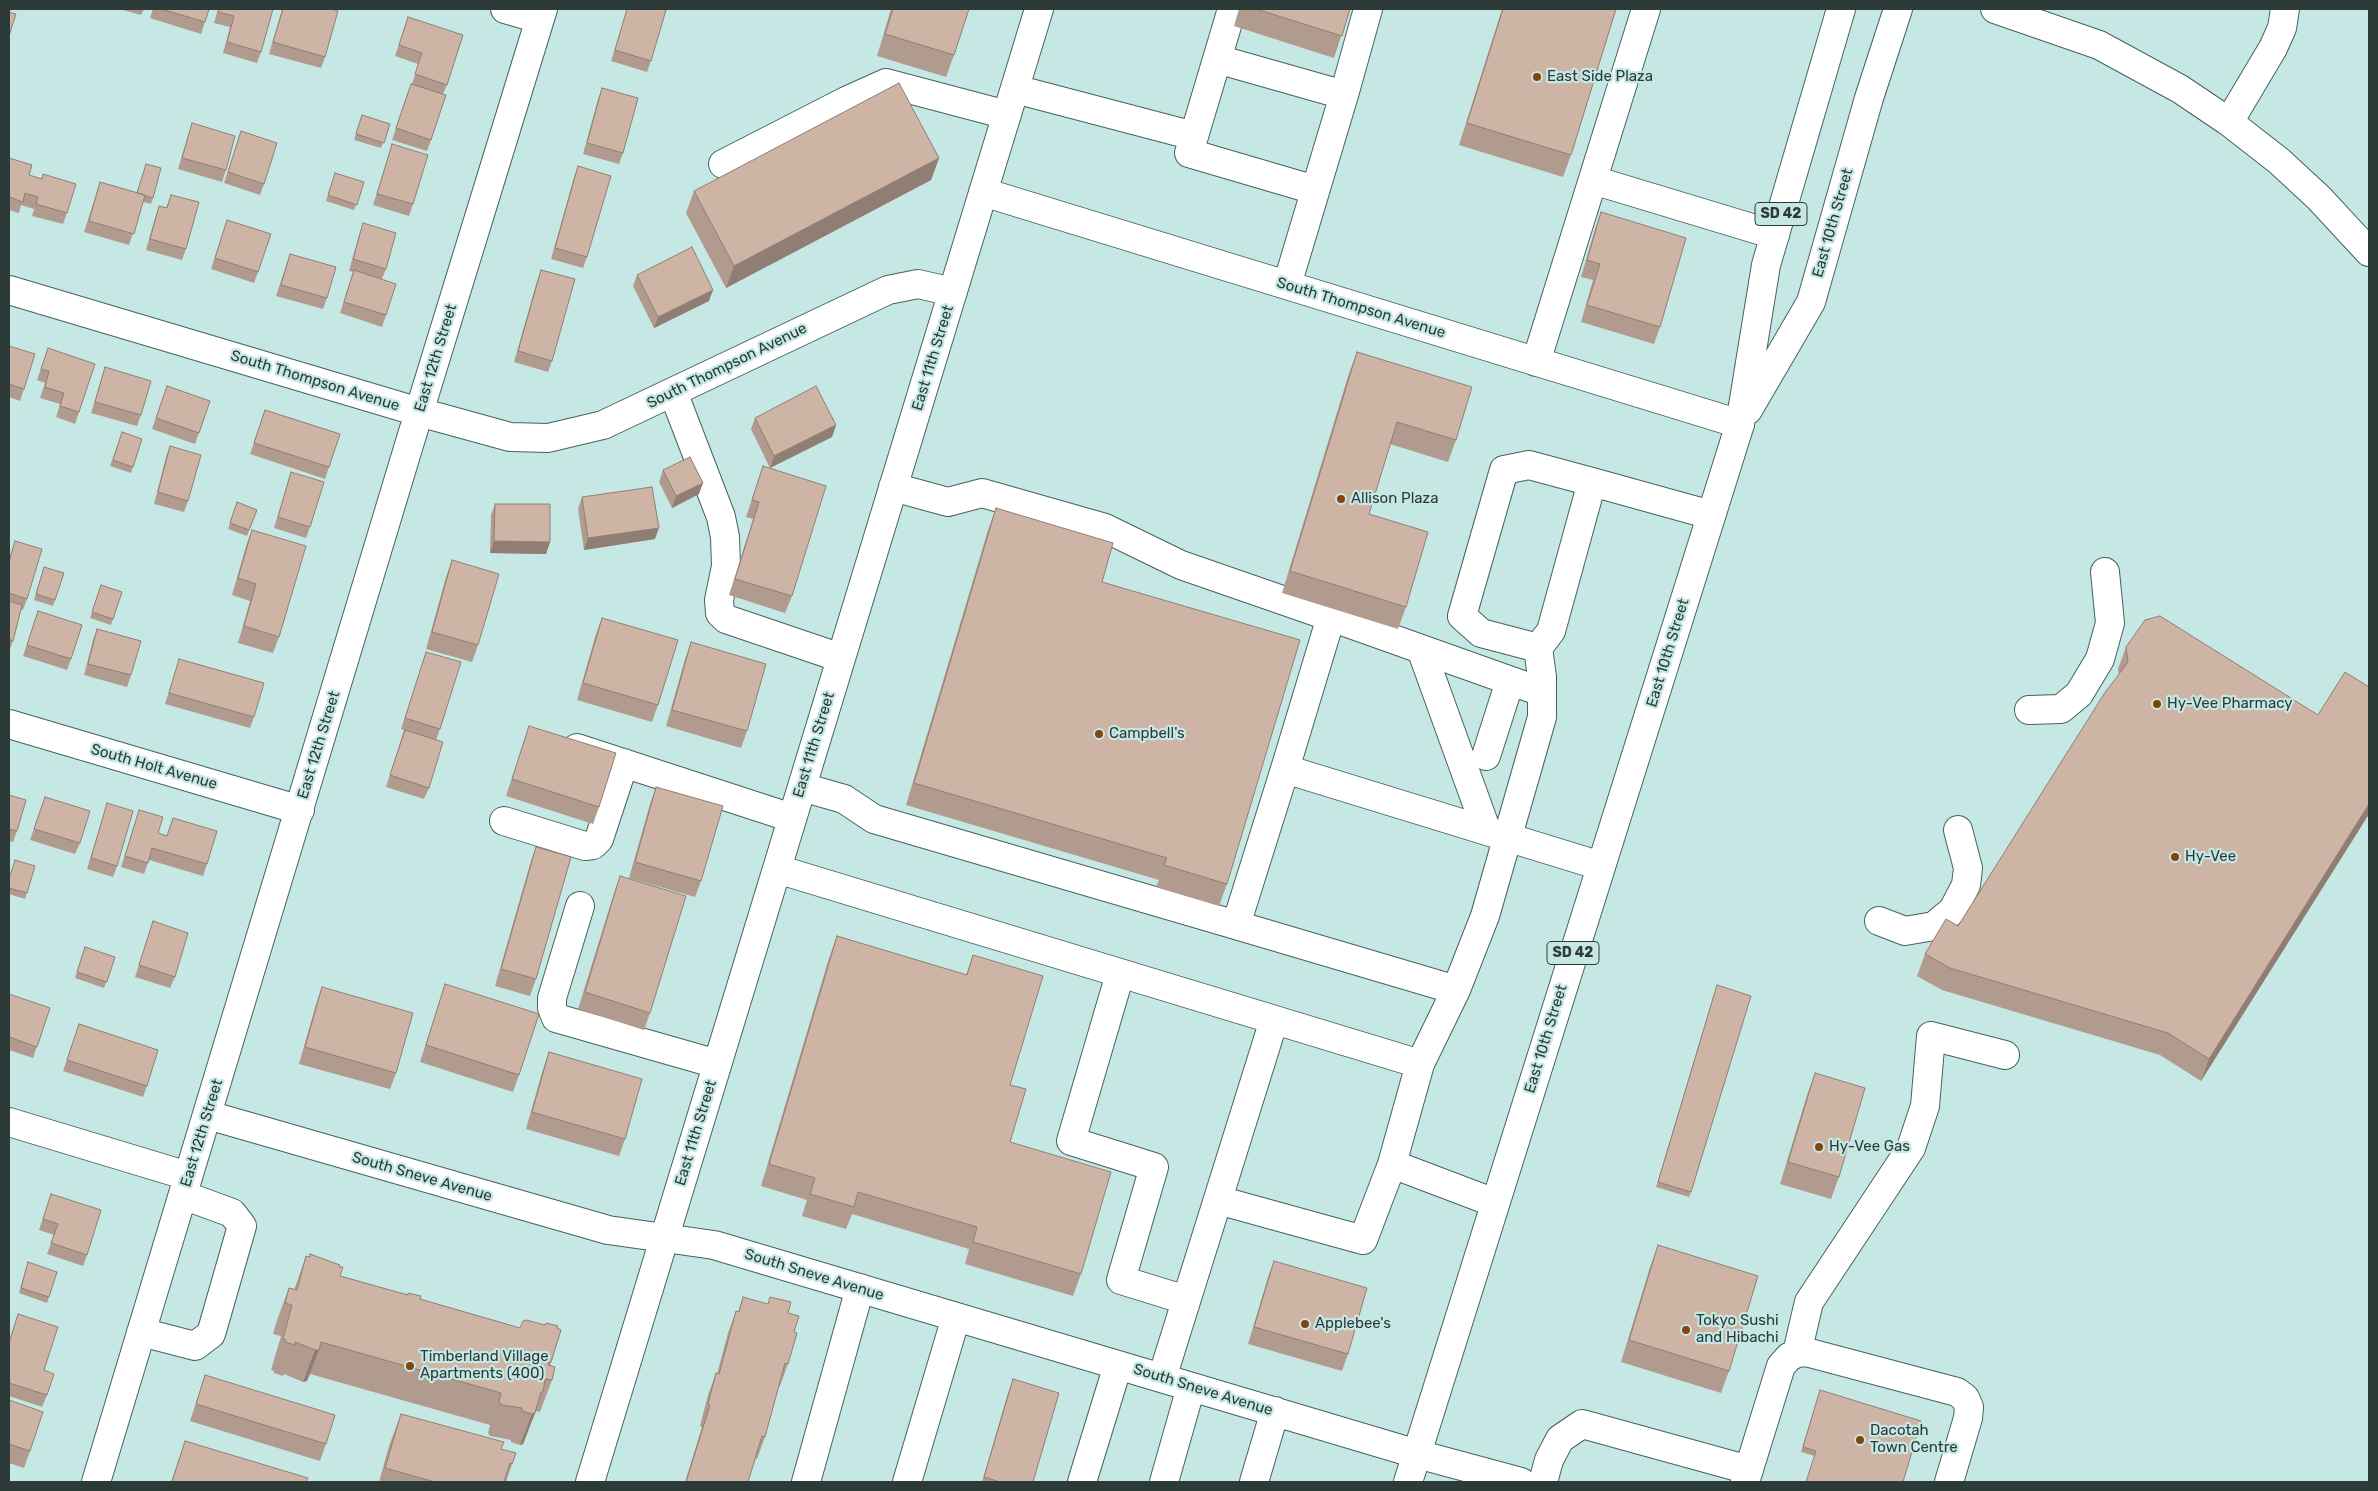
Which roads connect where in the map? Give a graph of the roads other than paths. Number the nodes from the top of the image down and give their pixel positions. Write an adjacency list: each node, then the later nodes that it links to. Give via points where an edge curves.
1 (506, 9): 10 (street)
2 (1039, 9): 12 (street, East 11th Street)
3 (1232, 9): 11 (street)
4 (1368, 9): 13 (street)
5 (1646, 9): 18 (street)
6 (1841, 9): 21 (street, East 10th Street / SD 42)
7 (1898, 9): 29 (street, East 10th Street / SD 42, via 1811,302)
8 (1995, 9): 15 (street, via 2068,32 2118,53)
9 (2285, 9): 15 (street, via 2282,28 2273,48)
10 (542, 14): 28 (street, East 12th Street)
11 (1217, 59): 13 (street); 16 (street)
12 (1015, 89): 14 (street, East 11th Street); 16 (street)
13 (1344, 95): 19 (street)
14 (1007, 115): 17 (street, via 886,83); 20 (street, East 11th Street)
15 (2229, 122): 22 (street, via 2299,179)
16 (1194, 136): 19 (street, via 1189,154)
17 (723, 164)
18 (1593, 180): 21 (street); 26 (street)
19 (1315, 190): 23 (street)
20 (983, 192): 23 (street, South Thompson Avenue); 25 (street, East 11th Street)
21 (1775, 235): 29 (street, East 10th Street / SD 42, via 1766,265)
22 (2369, 252)
23 (1287, 285): 26 (street, South Thompson Avenue)
24 (9, 290): 28 (street, South Thompson Avenue)
25 (953, 292): 27 (street, South Thompson Avenue, via 918,284 888,290); 31 (street, East 11th Street)
26 (1536, 362): 29 (street, South Thompson Avenue)
27 (673, 392): 28 (street, South Thompson Avenue, via 603,425 548,438 510,437); 37 (street, via 721,517 726,566 719,600 720,613 726,619)
28 (419, 412): 47 (street, East 12th Street)
29 (1740, 424): 32 (street, East 10th Street / SD 42)
30 (1592, 482): 32 (street); 35 (street, via 1551,630); 35 (street, via 1529,465 1504,470 1462,616 1481,633)
31 (893, 488): 34 (street, via 948,502 982,493 1105,528 1180,565); 37 (street, East 11th Street)
32 (1711, 515): 52 (street, East 10th Street / SD 42)
33 (2105, 572): 40 (street, via 2110,623 2100,659 2079,694 2061,709)
34 (1331, 617): 36 (street); 45 (street)
35 (1538, 648): 39 (street)
36 (1421, 649): 38 (street); 51 (street)
37 (841, 658): 46 (street, East 11th Street)
38 (1510, 681): 39 (street); 43 (street)
39 (1542, 692): 51 (street, via 1542,717)
40 (2029, 710)
41 (9, 724): 47 (street, South Holt Avenue)
42 (555, 741): 44 (street)
43 (1486, 756)
44 (624, 763): 48 (street); 49 (street, via 599,839 593,845 585,846)
45 (1285, 769): 51 (street); 56 (street)
46 (802, 786): 48 (street, East 11th Street); 56 (street, via 844,800 874,819)
47 (300, 810): 63 (street, East 12th Street)
48 (792, 818): 53 (street, East 11th Street)
49 (504, 821)
50 (1958, 830): 55 (street, via 1968,868 1966,885 1953,910 1934,926 1905,931)
51 (1497, 833): 52 (street); 58 (street, via 1485,916)
52 (1601, 866): 68 (street, East 10th Street / SD 42)
53 (777, 869): 57 (street); 61 (street, East 11th Street)
54 (580, 906): 61 (street, via 552,998 556,1018)
55 (1879, 921)
56 (1236, 925): 58 (street)
57 (1120, 974): 59 (street); 71 (street, via 1071,1140 1154,1167 1121,1280)
58 (1456, 990): 62 (street)
59 (1274, 1020): 62 (street); 67 (street)
60 (2005, 1054): 74 (street, via 1931,1036 1925,1106 1911,1148 1810,1302)
61 (718, 1064): 69 (street, East 11th Street)
62 (1420, 1064): 65 (street)
63 (208, 1115): 66 (street, East 12th Street); 69 (street, South Sneve Avenue, via 608,1230)
64 (9, 1122): 66 (street)
65 (1392, 1164): 67 (street, via 1363,1240); 68 (street)
66 (185, 1186): 73 (street, East 12th Street); 73 (street, via 232,1213 242,1226 211,1334 195,1346)
67 (1218, 1200): 71 (street)
68 (1495, 1203): 79 (street, East 10th Street / SD 42)
69 (664, 1238): 70 (street, South Sneve Avenue, via 714,1245); 82 (street, East 11th Street)
70 (860, 1288): 72 (street, South Sneve Avenue); 83 (street)
71 (1186, 1300): 76 (street)
72 (956, 1317): 75 (street, South Sneve Avenue); 84 (street)
73 (141, 1332): 81 (street, East 12th Street)
74 (1797, 1353): 80 (street, via 1781,1366); 91 (street, via 1806,1352 1957,1392 1965,1398 1968,1418)
75 (1118, 1365): 76 (street, South Sneve Avenue); 85 (street)
76 (1162, 1378): 77 (street, South Sneve Avenue)
77 (1191, 1387): 78 (street, South Sneve Avenue); 86 (street)
78 (1275, 1412): 79 (street, South Sneve Avenue); 87 (street)
79 (1417, 1454): 88 (street, East 10th Street / SD 42); 89 (street, South Sneve Avenue)
80 (1747, 1476): 90 (street, via 1582,1424 1560,1439 1549,1460)
81 (96, 1482)
82 (590, 1482)
83 (806, 1482)
84 (907, 1482)
85 (1082, 1482)
86 (1164, 1482)
87 (1254, 1482)
88 (1408, 1482)
89 (1521, 1482)
90 (1543, 1482)
91 (1949, 1482)

